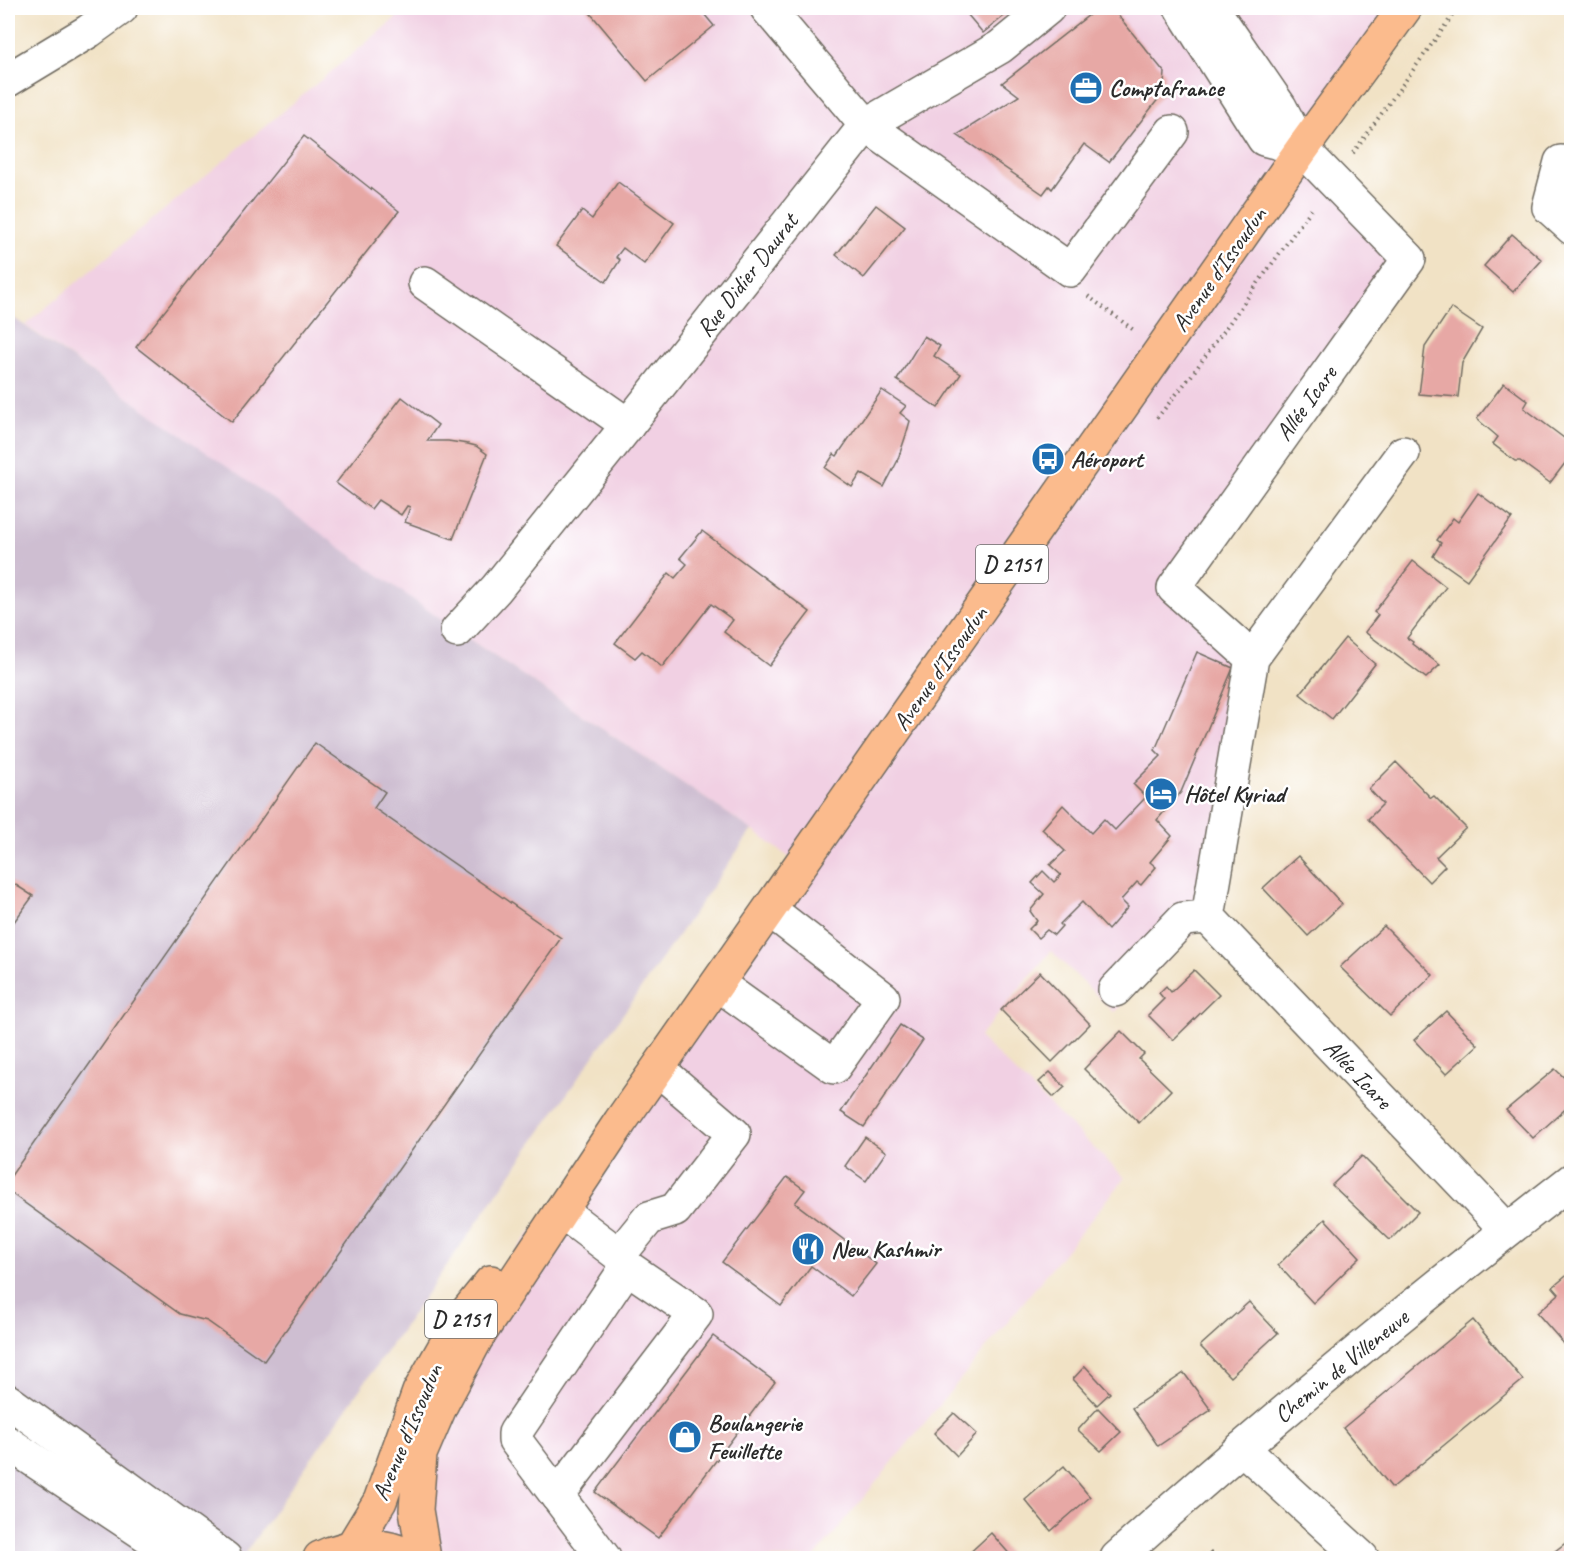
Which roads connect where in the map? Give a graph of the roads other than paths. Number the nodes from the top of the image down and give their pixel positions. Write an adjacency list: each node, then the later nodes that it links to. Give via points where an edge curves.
1 (121, 8): 7 (street)
2 (767, 8): 8 (street)
3 (1048, 8): 8 (street, Rue Didier Daurat, via 1000,47)
4 (1181, 8): 10 (street, via 1264,139)
5 (1212, 8): 10 (street, via 1280,107)
6 (1405, 8): 10 (main road, Avenue d'Issoudun / D 2151)
7 (8, 80)
8 (866, 125): 9 (street, via 1070,270); 14 (street, Rue Didier Daurat)
9 (1172, 132)
10 (1302, 149): 17 (street, Allée Icare, via 1409,259 1174,588); 18 (main road, Avenue d'Issoudun / D 2151)
11 (1572, 166): 12 (street, via 1561,162 1548,207)
12 (1572, 228)
13 (425, 283): 14 (street)
14 (628, 425): 16 (street, Rue Didier Daurat, via 496,589)
15 (1403, 453): 17 (street)
16 (457, 631)
17 (1252, 658): 19 (street)
18 (770, 910): 20 (main road, Avenue d'Issoudun / D 2151); 20 (street, via 883,998 834,1067)
19 (1208, 917): 21 (street, via 1183,919); 26 (street, Allée Icare)
20 (718, 984): 22 (main road, Avenue d'Issoudun / D 2151)
21 (1115, 990)
22 (658, 1069): 23 (main road, Avenue d'Issoudun / D 2151); 27 (street, via 734,1134 675,1210 649,1218)
23 (620, 1122): 25 (main road, Avenue d'Issoudun / D 2151); 32 (main road, Avenue d'Issoudun / D 2151, via 458,1323 419,1392 380,1501)
24 (1572, 1180): 26 (street, Chemin de Villeneuve)
25 (561, 1211): 27 (street); 37 (main road, Avenue d'Issoudun / D 2151, via 476,1339 420,1454 416,1510)
26 (1507, 1230): 30 (street, Chemin de Villeneuve)
27 (623, 1261): 31 (street, via 515,1433 515,1440); 31 (street, via 696,1314)
28 (8, 1401): 34 (street)
29 (8, 1443): 33 (street)
30 (1242, 1448): 39 (street, Chemin de Villeneuve); 40 (street)
31 (557, 1496): 38 (street)
32 (352, 1547): 35 (main road); 36 (main road, via 377,1546)
33 (181, 1558)
34 (225, 1558)
35 (320, 1558)
36 (413, 1558)
37 (424, 1558)
38 (604, 1558)
39 (1117, 1558)
40 (1362, 1558)

